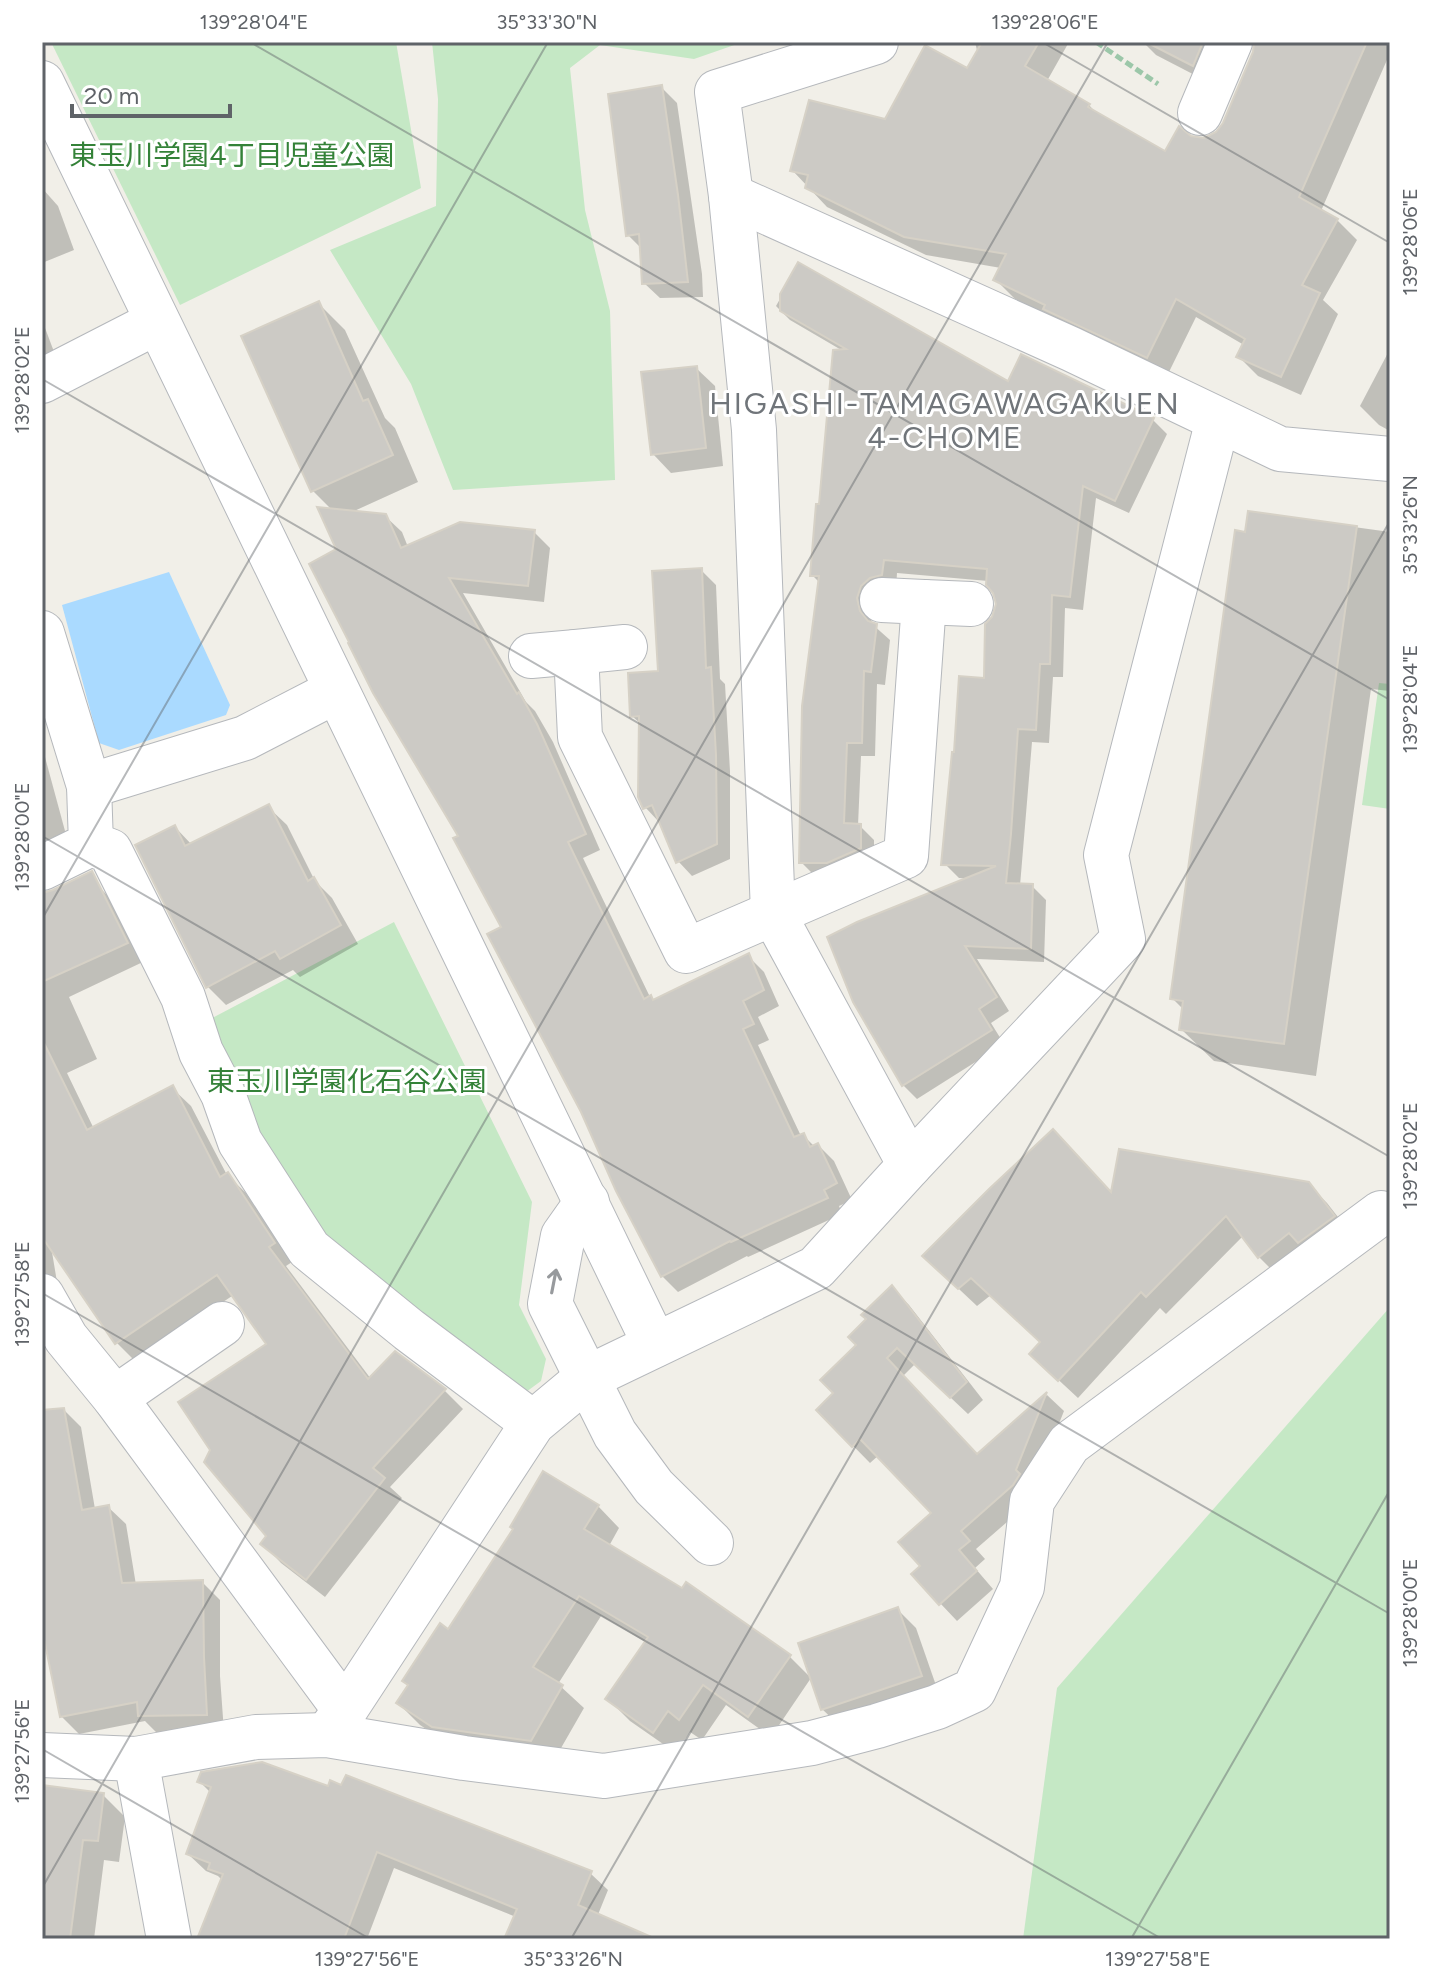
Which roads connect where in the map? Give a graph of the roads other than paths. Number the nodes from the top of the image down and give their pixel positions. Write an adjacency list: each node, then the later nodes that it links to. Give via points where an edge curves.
1 (876, 42): 5 (street, via 717,92)
2 (1230, 42): 4 (street)
3 (42, 83): 6 (street)
4 (1200, 113)
5 (731, 196): 8 (street); 19 (street, via 754,430)
6 (157, 322): 7 (street); 15 (street)
7 (42, 381)
8 (1218, 420): 9 (street, via 1280,449); 20 (street, via 1106,855 1123,939)
9 (1390, 459)
10 (971, 604): 19 (street, via 903,601 906,856)
11 (42, 633): 16 (street)
12 (625, 647): 13 (street)
13 (576, 652): 14 (street); 19 (street, via 580,737 686,951)
14 (531, 656)
15 (336, 691): 16 (street, via 245,738); 21 (street)
16 (89, 786): 17 (street)
17 (91, 844): 18 (street); 29 (street, via 110,851 183,997 240,1142 309,1249)
18 (42, 868)
19 (773, 913): 20 (street)
20 (910, 1165): 26 (street, via 816,1268)
21 (587, 1202): 26 (street); 27 (street, one-way to 21, via 550,1304 563,1236)
22 (1381, 1213): 31 (street, via 1069,1444 1032,1501 1022,1587 974,1690 922,1712 812,1743 604,1776 464,1758)
23 (42, 1296): 25 (street)
24 (222, 1324): 28 (street)
25 (54, 1342): 28 (street, via 81,1358)
26 (655, 1345): 27 (street)
27 (587, 1378): 29 (street); 30 (street, via 615,1434 654,1487)
28 (115, 1398): 31 (street)
29 (533, 1423): 31 (street)
30 (711, 1543)
31 (336, 1722): 33 (street)
32 (42, 1755): 33 (street)
33 (136, 1759): 34 (street)
34 (169, 1939)

